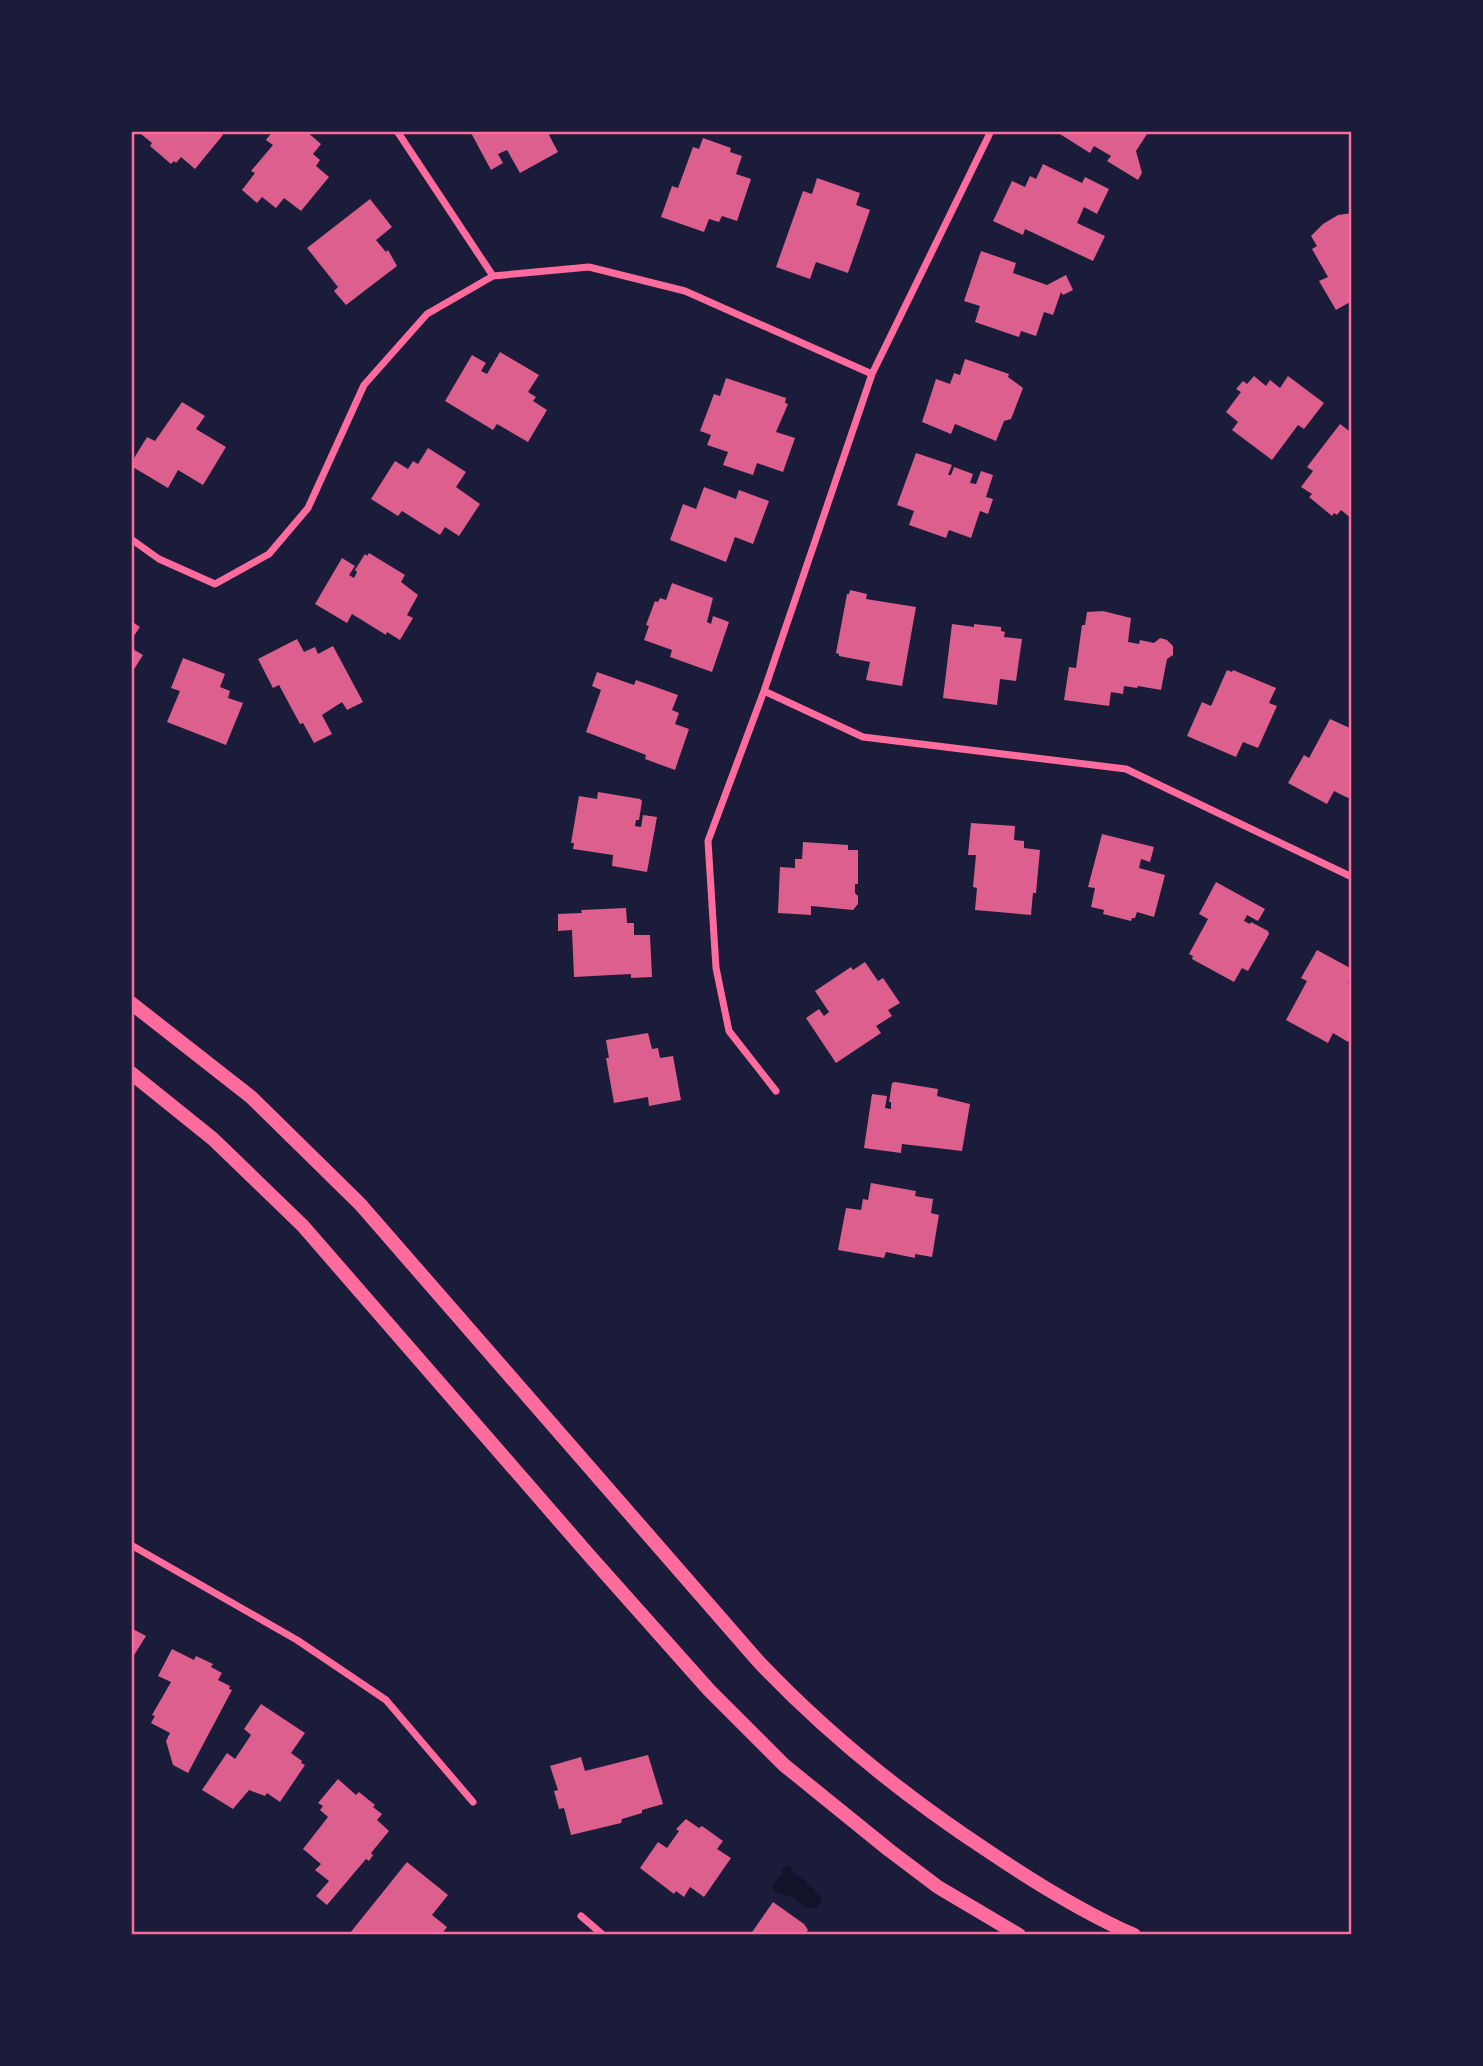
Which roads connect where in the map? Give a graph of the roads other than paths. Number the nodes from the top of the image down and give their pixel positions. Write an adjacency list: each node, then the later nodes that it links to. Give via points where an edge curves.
1 (397, 131): 3 (street)
2 (991, 131): 4 (street)
3 (493, 276): 4 (street, via 589,267 685,291); 5 (street, via 427,314 364,386 308,508 269,554 215,584 159,559)
4 (872, 374): 6 (street)
5 (131, 538)
6 (764, 691): 7 (street, via 863,737 1126,769); 10 (street, via 708,841 716,968 729,1031)
7 (1352, 877)
8 (131, 1003): 14 (main road, via 251,1097 360,1204 790,1693 890,1782 958,1832)
9 (131, 1073): 16 (main road, via 213,1139 303,1226 709,1690 784,1765 938,1886)
10 (776, 1091)
11 (131, 1545): 12 (street, via 297,1640 386,1700)
12 (473, 1802)
13 (581, 1916): 15 (street)
14 (1116, 1931): 17 (main road)
15 (603, 1935)
16 (1019, 1935)
17 (1134, 1935)

